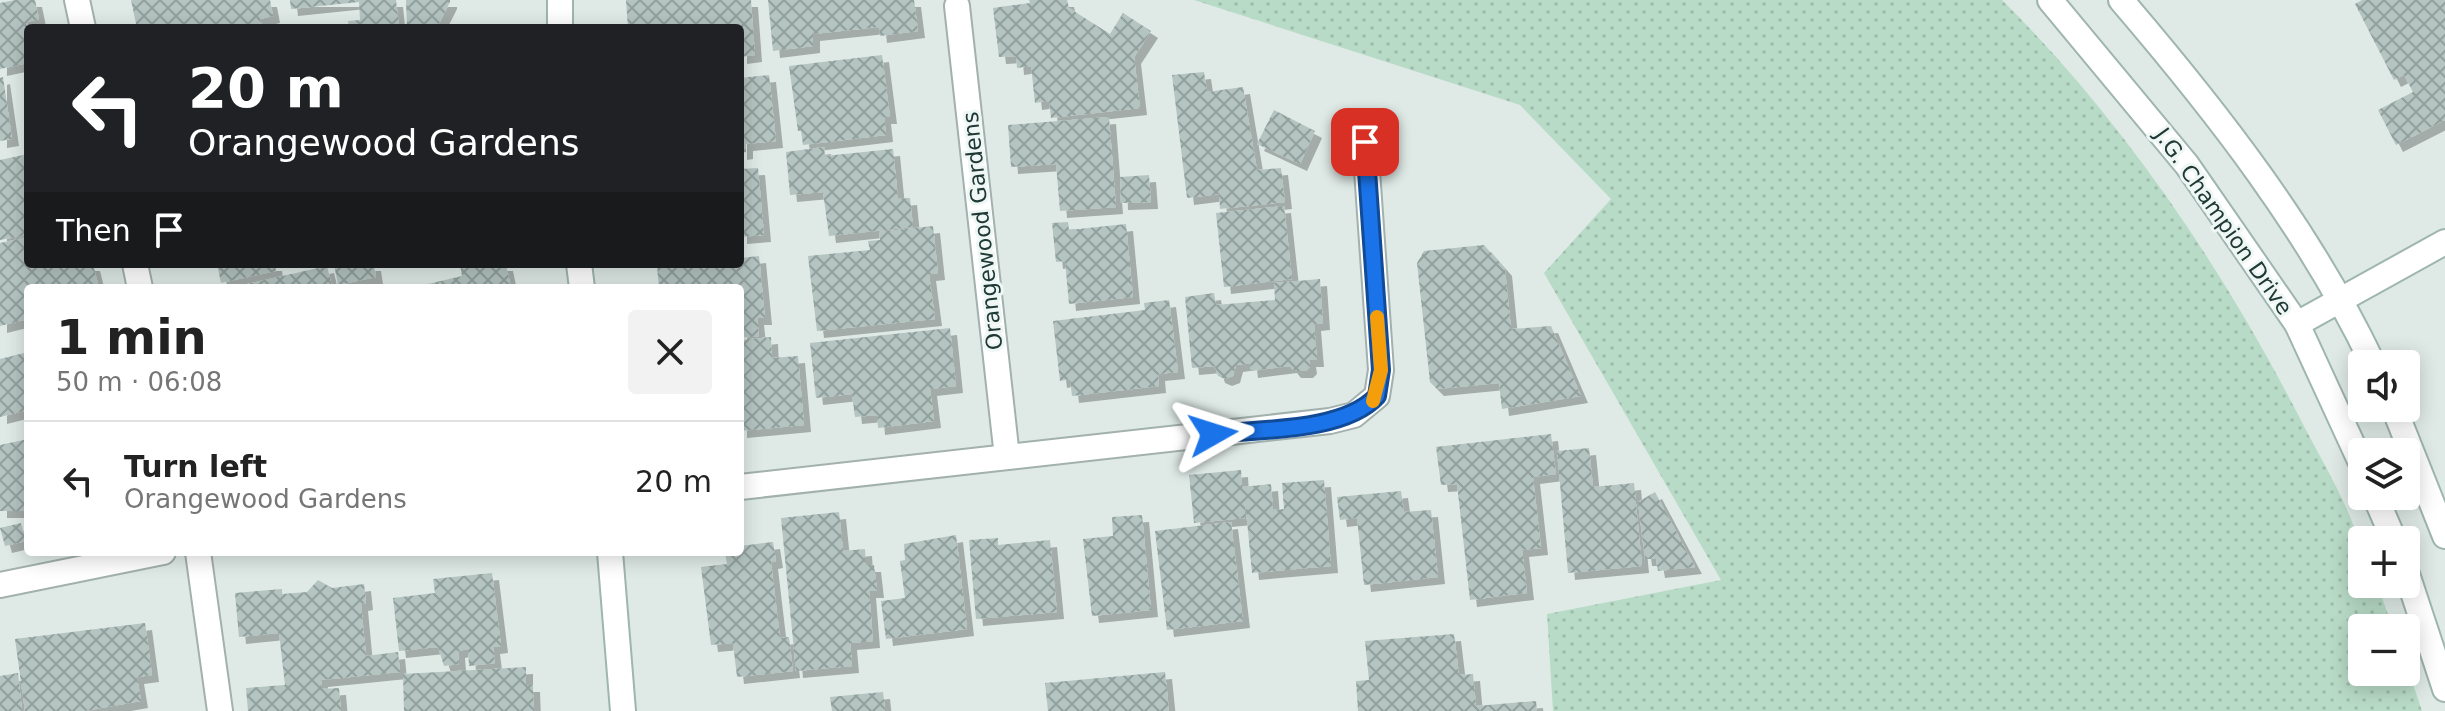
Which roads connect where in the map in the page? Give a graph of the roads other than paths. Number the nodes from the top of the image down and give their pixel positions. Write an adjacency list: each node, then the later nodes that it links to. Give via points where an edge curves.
1 (77, 0): 6 (street)
2 (560, 0): 7 (street)
3 (2050, 0): 11 (street, J.G. Champion Drive, via 2187,165)
4 (2121, 0): 10 (street, via 2252,166)
5 (957, 6): 15 (street, Orangewood Gardens)
6 (82, 24)
7 (560, 24)
8 (1365, 142): 15 (street, via 1381,370 1377,396 1366,407 1330,421)
9 (2445, 242): 10 (street)
10 (2343, 300): 11 (street); 12 (street)
11 (2297, 324): 14 (street, J.G. Champion Drive)
12 (2366, 350)
13 (2400, 422): 17 (street)
14 (2350, 438)
15 (1007, 457): 16 (street)
16 (744, 487)
17 (2445, 536)
18 (143, 556): 21 (street)
19 (199, 556): 24 (street)
20 (610, 556): 25 (street)
21 (0, 585)
22 (2415, 598): 23 (street)
23 (2445, 689)
24 (220, 711)
25 (623, 711)

